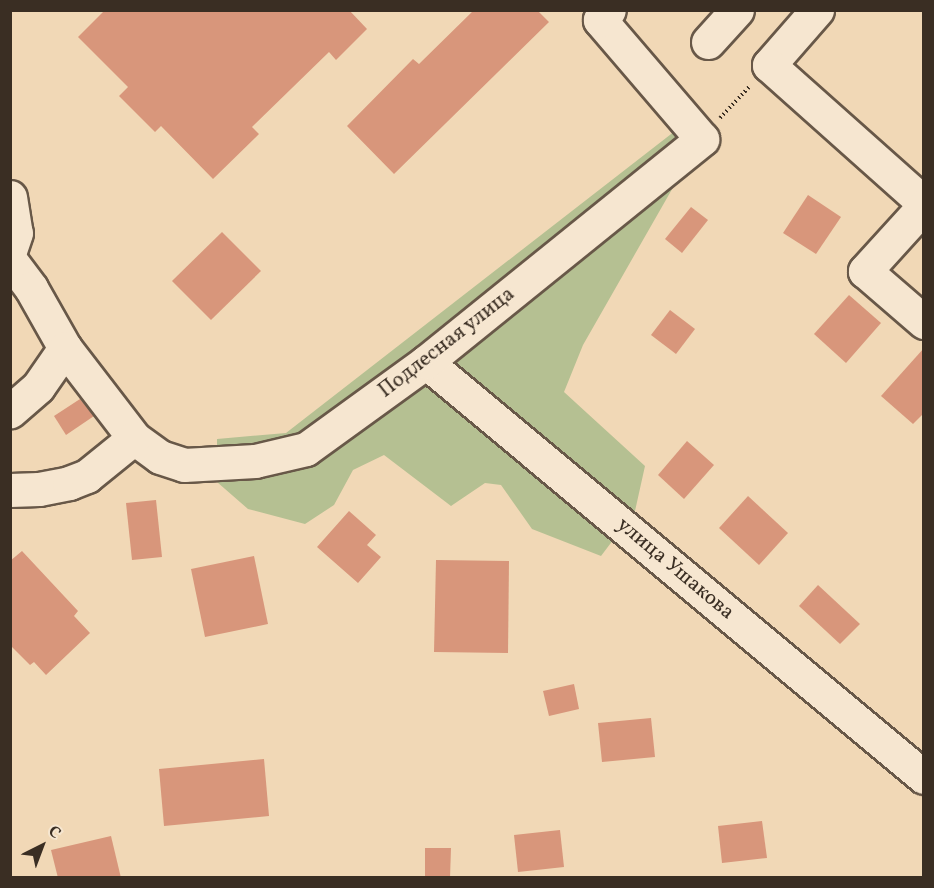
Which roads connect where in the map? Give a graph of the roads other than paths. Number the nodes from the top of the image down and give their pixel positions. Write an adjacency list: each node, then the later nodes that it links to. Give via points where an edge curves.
1 (737, 10): 4 (street)
2 (817, 10): 6 (street, via 769,65)
3 (600, 14): 11 (street, Подлесная улица, via 702,139)
4 (708, 42)
5 (10, 197): 7 (street, via 16,233)
6 (924, 204): 9 (street, via 866,271)
7 (10, 250)
8 (10, 260): 10 (street, Подлесная улица, via 32,288)
9 (924, 322)
10 (65, 348): 12 (street, via 38,387); 13 (street, Подлесная улица)
11 (426, 362): 13 (street, Подлесная улица, via 306,449 255,461 184,465 160,457); 15 (street, улица Ушакова)
12 (10, 411)
13 (134, 438): 14 (street, via 87,476 39,489)
14 (10, 490)
15 (924, 777)

